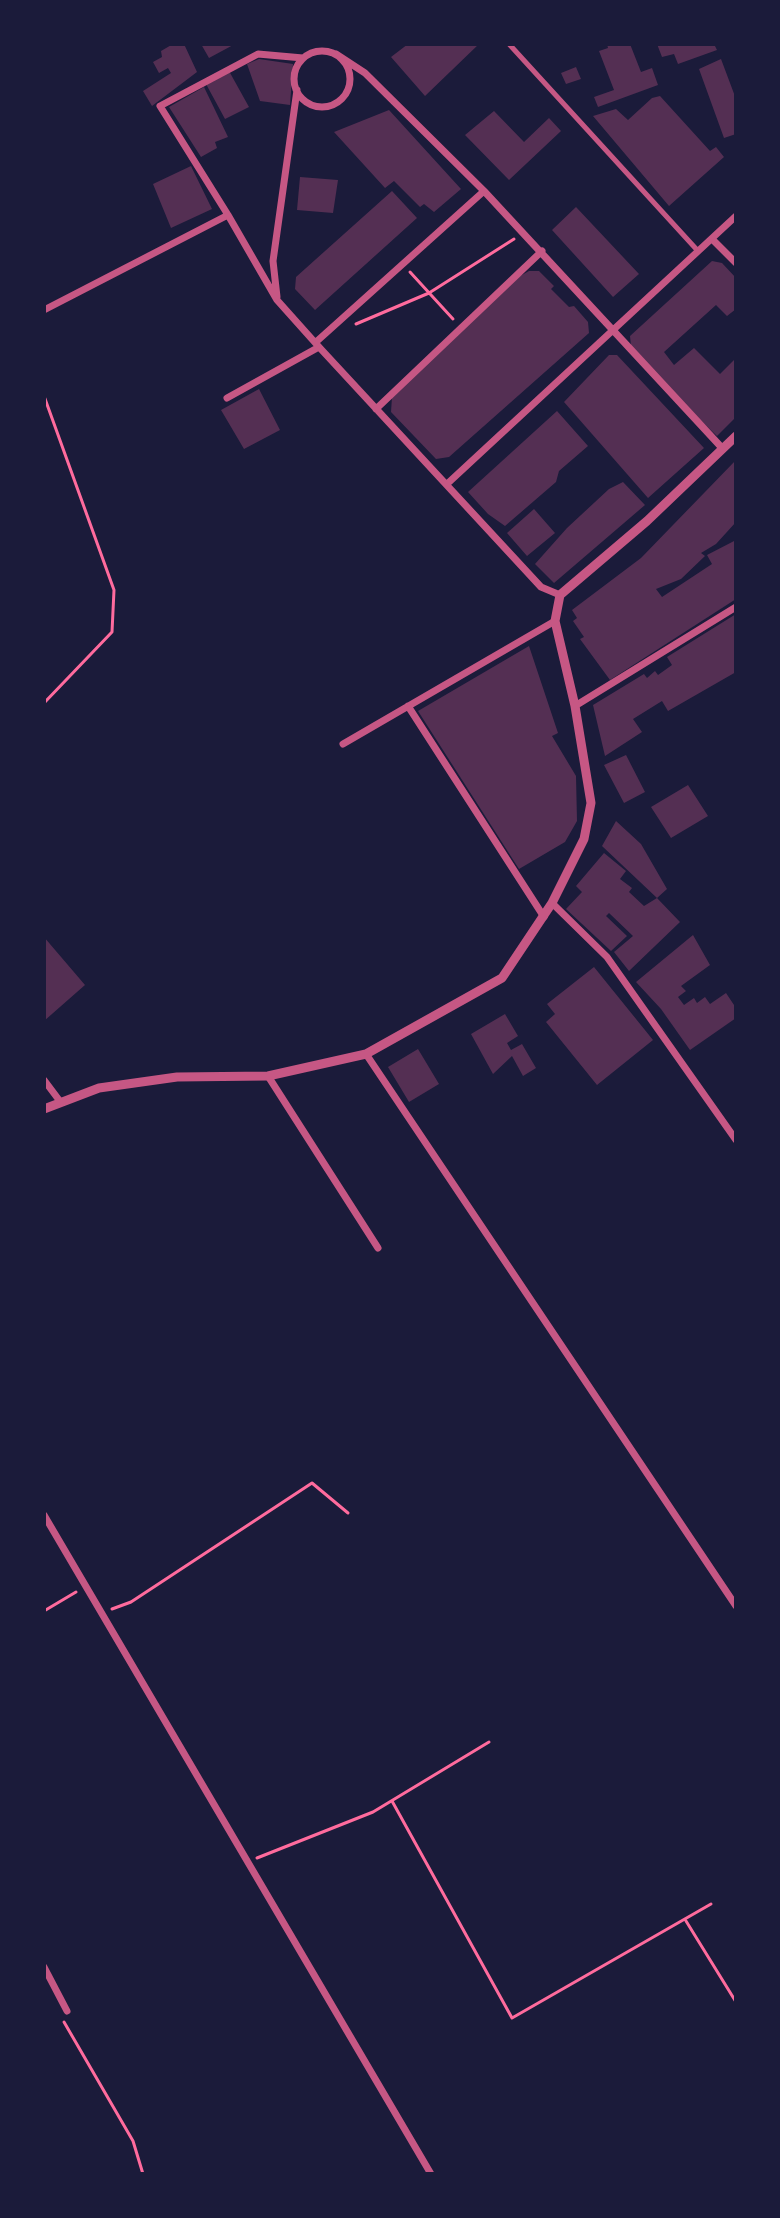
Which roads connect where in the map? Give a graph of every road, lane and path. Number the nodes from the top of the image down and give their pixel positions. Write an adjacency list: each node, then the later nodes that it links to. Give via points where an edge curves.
1 (253, 44): 4 (street)
2 (509, 44): 14 (street)
3 (312, 48): 5 (street); 6 (street)
4 (258, 54): 6 (street); 9 (street, via 160,106)
5 (336, 54): 7 (street, via 349,72 343,97 318,106); 8 (street, via 365,73)
6 (303, 58): 7 (street, via 295,71)
7 (297, 90): 18 (street, via 273,261)
8 (484, 191): 11 (street); 16 (street)
9 (228, 215): 18 (street); 19 (street)
10 (736, 216): 12 (street)
11 (524, 233): 13 (street); 17 (path)
12 (712, 239): 14 (street); 15 (street)
13 (542, 251): 20 (street); 22 (street)
14 (698, 251): 22 (street)
15 (736, 263)
16 (403, 264): 17 (path); 23 (street)
17 (429, 293): 20 (path); 21 (path)
18 (277, 300): 23 (street)
19 (44, 310)
20 (461, 328): 26 (street)
21 (344, 330)
22 (613, 330): 28 (street); 29 (street)
23 (317, 344): 25 (street); 26 (street)
24 (44, 396): 33 (path, via 114,590 112,632)
25 (227, 398)
26 (376, 409): 29 (street)
27 (736, 436): 28 (street)
28 (723, 449): 30 (street)
29 (447, 484): 30 (street, via 541,587)
30 (560, 595): 32 (street)
31 (736, 607): 35 (street)
32 (555, 621): 34 (street); 35 (street)
33 (44, 703)
34 (408, 706): 36 (street); 38 (street)
35 (575, 706): 37 (street, via 591,803 584,839)
36 (343, 744)
37 (552, 903): 38 (street); 44 (street, via 607,957)
38 (544, 917): 39 (street, via 502,978)
39 (366, 1054): 40 (street); 49 (street)
40 (268, 1076): 42 (street, via 177,1077 99,1088); 45 (street)
41 (44, 1080): 42 (street)
42 (59, 1100): 43 (street)
43 (44, 1109)
44 (736, 1140)
45 (378, 1248)
46 (348, 1513): 51 (path, via 312,1483 131,1602)
47 (44, 1515): 48 (street)
48 (86, 1586): 50 (path); 51 (street)
49 (736, 1606)
50 (44, 1611)
51 (102, 1613): 54 (street)
52 (489, 1742): 53 (path)
53 (392, 1801): 54 (path); 56 (path, via 512,2018)
54 (249, 1861): 61 (street)
55 (711, 1904): 56 (path)
56 (685, 1919): 58 (path)
57 (44, 1967): 59 (street)
58 (736, 2002)
59 (67, 2011): 60 (path, via 63,2021 133,2141)
60 (143, 2174)
61 (431, 2174)

